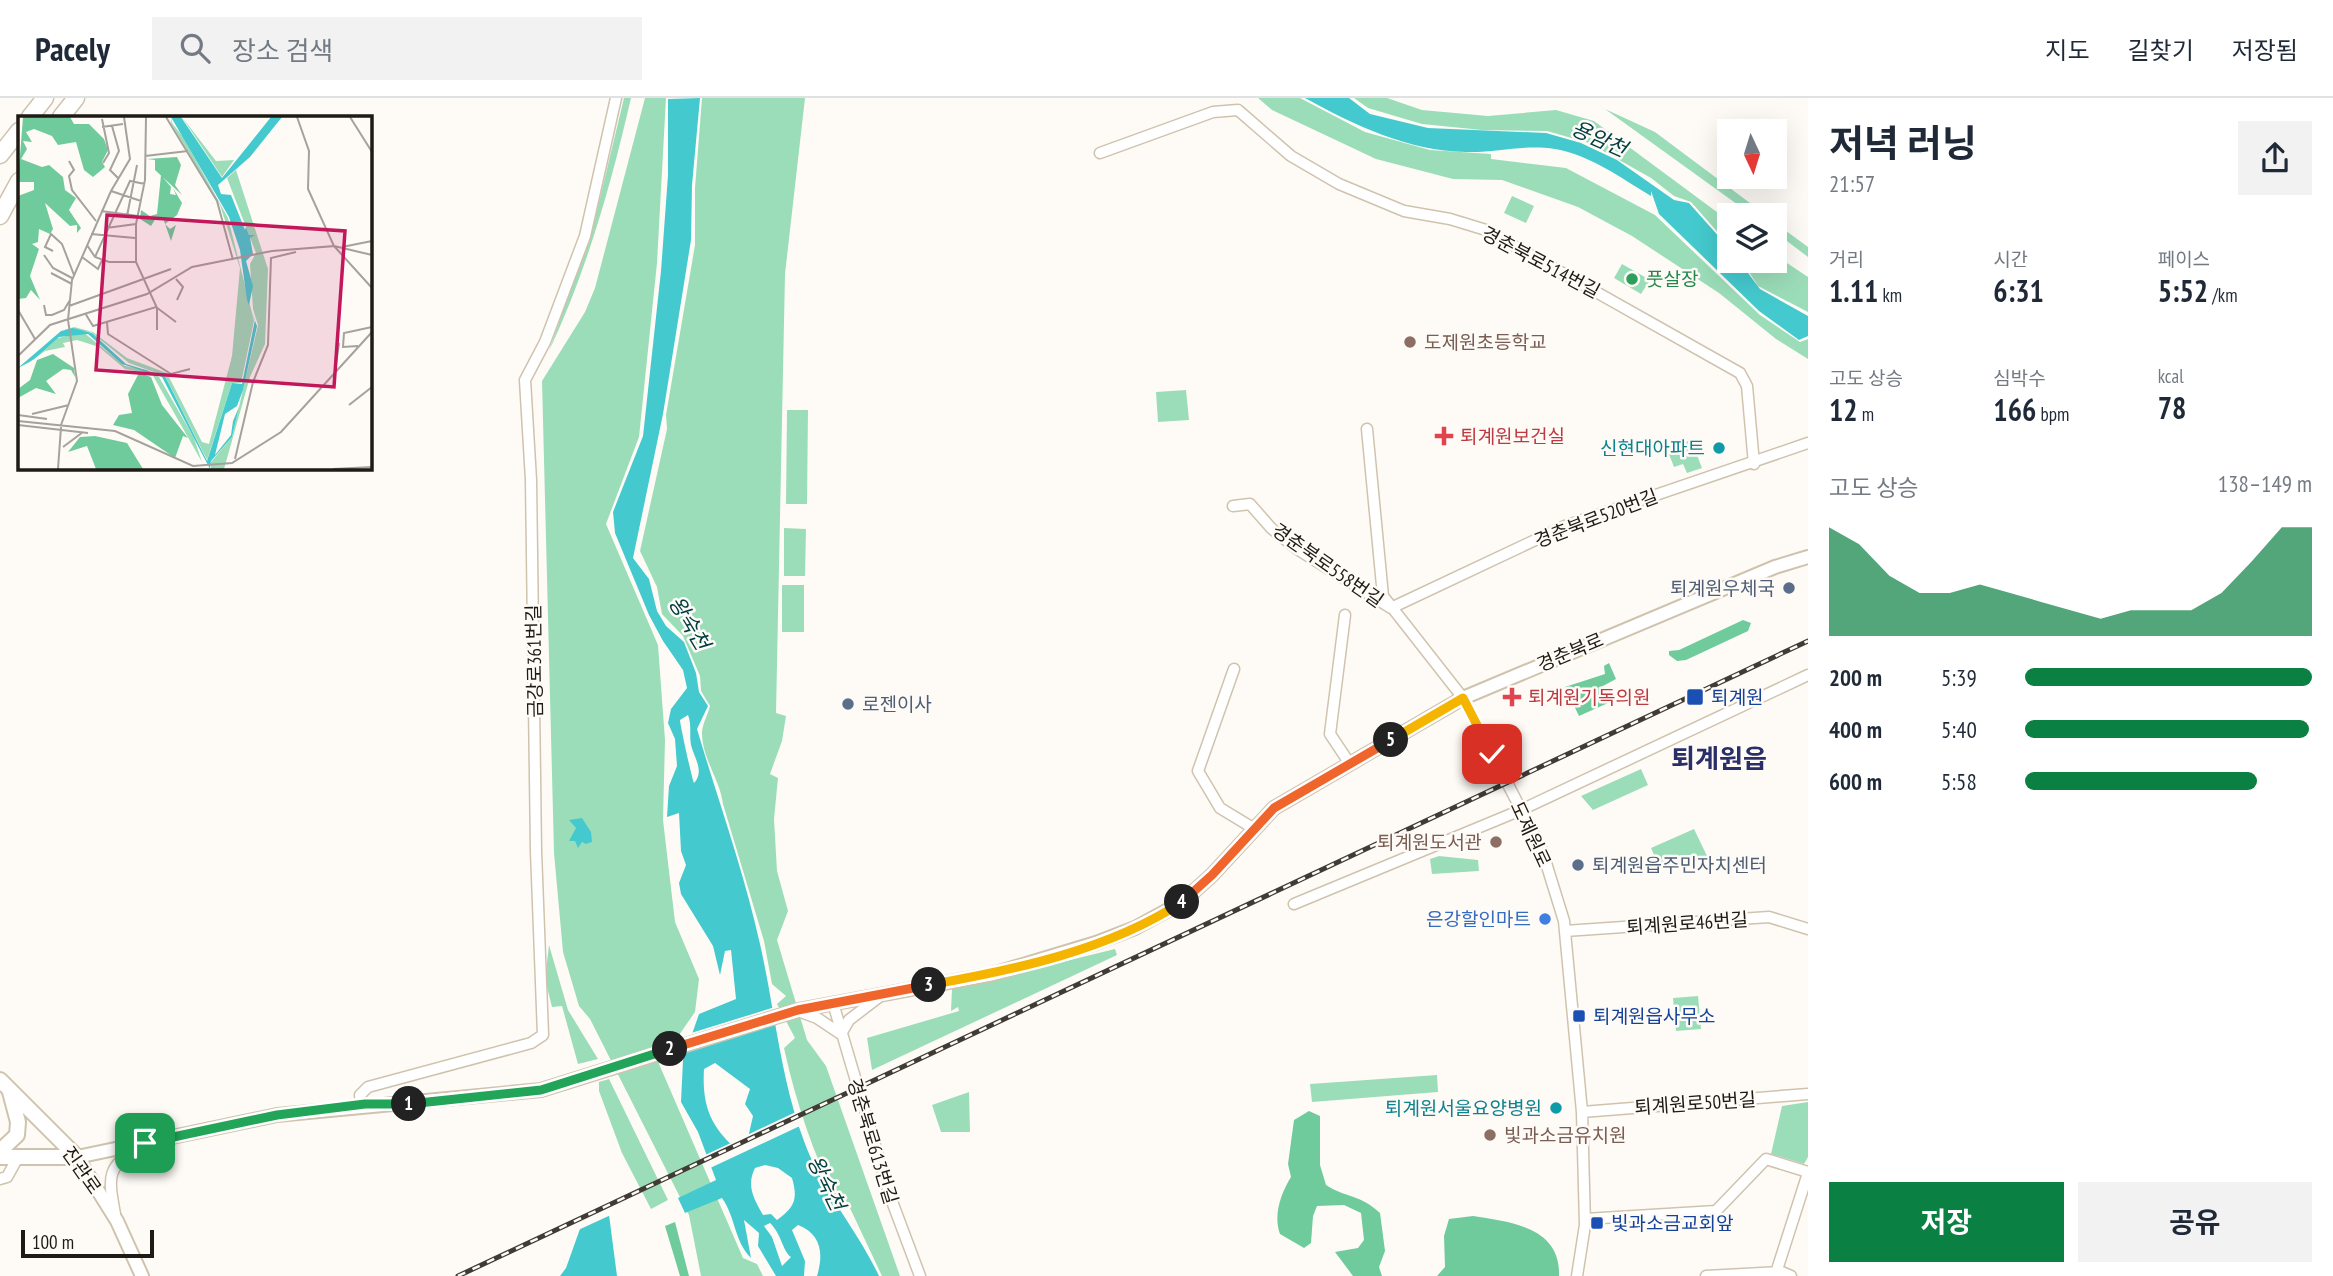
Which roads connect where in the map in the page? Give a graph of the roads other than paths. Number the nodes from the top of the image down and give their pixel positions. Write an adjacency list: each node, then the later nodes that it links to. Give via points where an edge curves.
1 (46, 98): 4 (highway)
2 (76, 98): 5 (highway)
3 (616, 98): 35 (street, 금강로361번길, via 585,236 545,342 525,380 543,1035 531,1043 369,1087 360,1095)
4 (31, 116)
5 (62, 116)
6 (18, 132): 8 (highway)
7 (1100, 153): 15 (street, 경춘북로514번길, via 1213,112 1238,110 1291,156 1339,184 1404,211 1486,230 1740,373 1747,386)
8 (0, 155)
9 (18, 170): 11 (highway)
10 (18, 183): 12 (highway)
11 (0, 192)
12 (0, 216)
13 (1367, 429): 18 (street, 도제원로, via 1383,596)
14 (1808, 443): 15 (street, 경춘북로520번길)
15 (1754, 464): 18 (street, 경춘북로520번길, via 1565,526)
16 (1233, 506): 18 (street, 경춘북로558번길, via 1250,504 1297,549)
17 (1808, 557): 22 (street, 경춘북로)
18 (1391, 608): 22 (street, 도제원로)
19 (1345, 615): 23 (street, via 1331,734)
20 (1234, 669): 25 (street, via 1198,771 1220,808)
21 (1808, 675): 24 (street)
22 (1463, 698): 23 (street, 경춘북로); 24 (street, 도제원로)
23 (1350, 764): 25 (street, 경춘북로, via 1274,808)
24 (1521, 810): 26 (street); 28 (street, 도제원로, via 1542,850)
25 (1253, 828): 29 (street, 경춘북로, via 1181,903 1135,928 993,974)
26 (1294, 904)
27 (1808, 929): 28 (street, 퇴계원로46번길, via 1769,917)
28 (1565, 931): 36 (street, 도제원로)
29 (885, 994): 30 (street, 경춘북로); 32 (street, via 866,1004)
30 (833, 1003): 31 (street, 경춘북로); 32 (street, 경춘북로613번길)
31 (798, 1010): 32 (street); 35 (street, 경춘북로, via 541,1090)
32 (841, 1034): 48 (street, 경춘북로613번길, via 890,1196)
33 (5, 1085): 38 (main road, via 18,1122 17,1135); 40 (main road, 진관로)
34 (1808, 1094): 36 (street, 퇴계원로50번길)
35 (361, 1105): 37 (street, 경춘북로, via 277,1115)
36 (1582, 1112): 44 (street, 도제원로)
37 (145, 1143): 40 (street, 경춘북로); 45 (street, via 119,1159 112,1170)
38 (0, 1150)
39 (0, 1157): 41 (main road, 경춘북로)
40 (77, 1157): 41 (main road, 경춘북로); 45 (street, 진관로)
41 (17, 1159): 43 (street, via 7,1177)
42 (1808, 1173): 44 (street, via 1766,1159 1716,1211); 46 (street)
43 (0, 1179)
44 (1585, 1219): 49 (street, 도제원로)
45 (117, 1221): 47 (street, 진관로)
46 (1775, 1274): 50 (street); 51 (street)
47 (142, 1276)
48 (920, 1276)
49 (1577, 1276)
50 (1706, 1276)
51 (1791, 1276)

